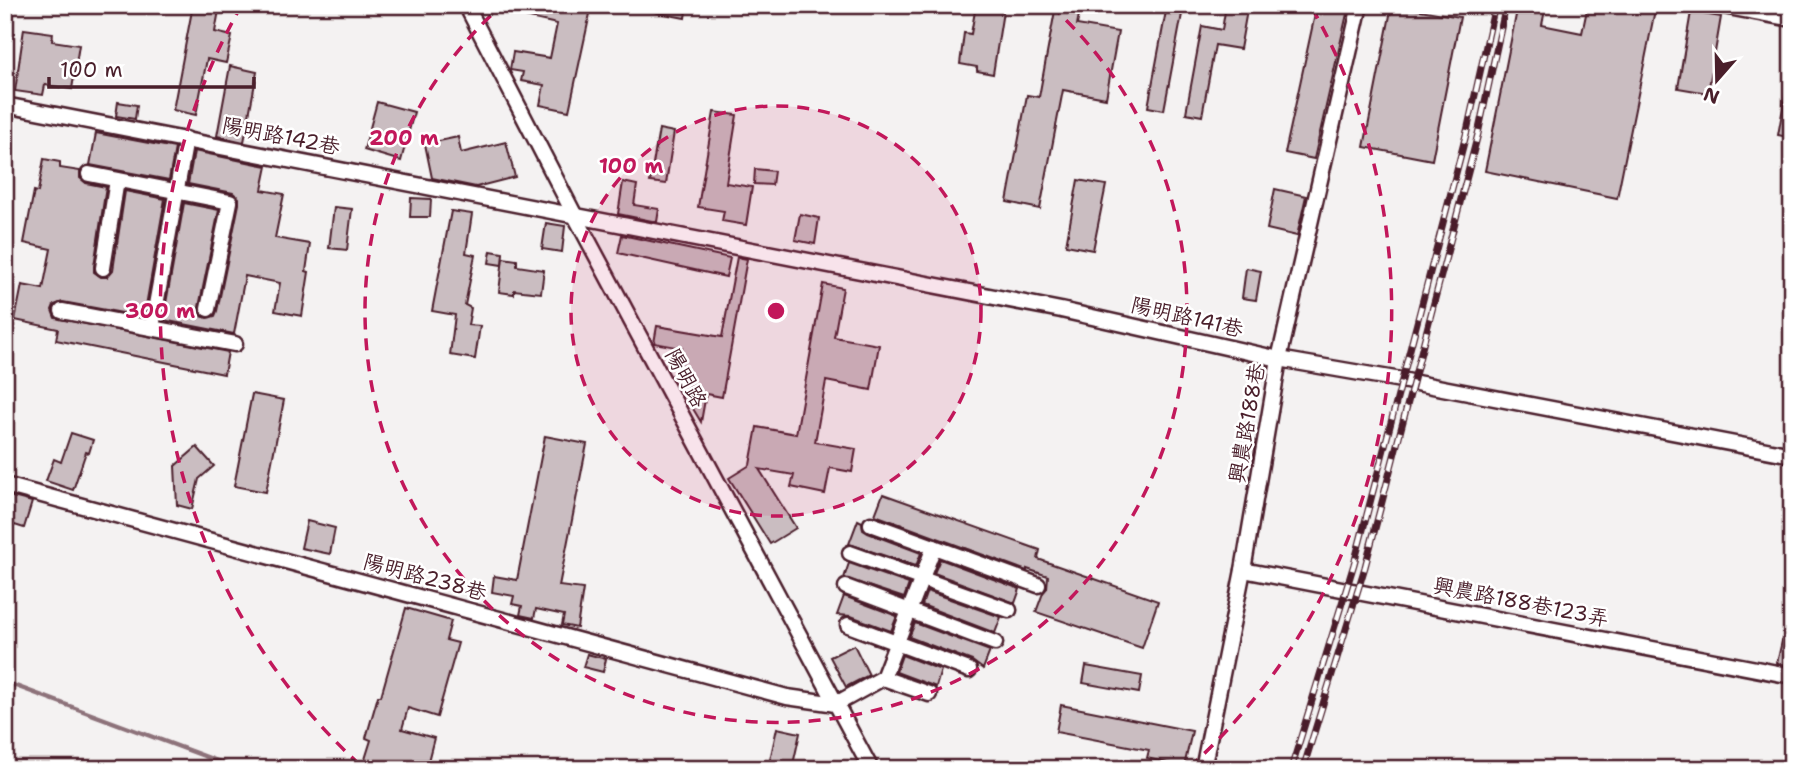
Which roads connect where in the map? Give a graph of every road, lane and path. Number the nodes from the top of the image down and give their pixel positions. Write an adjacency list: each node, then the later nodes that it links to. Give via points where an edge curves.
1 (466, 5): 10 (street, 陽明路)
2 (1360, 5): 16 (street, 興農路188巷)
3 (1718, 5): 4 (street)
4 (1792, 19)
5 (5, 105): 6 (street, 陽明路142巷)
6 (186, 139): 9 (street); 10 (street, 陽明路142巷)
7 (89, 174): 8 (street)
8 (117, 180): 9 (street); 11 (street)
9 (175, 191): 12 (street, via 230,202); 14 (street)
10 (574, 214): 16 (street, 陽明路141巷, via 1060,310); 35 (street, 陽明路)
11 (103, 268)
12 (208, 309)
13 (62, 311): 14 (street)
14 (152, 327): 15 (street)
15 (235, 344)
16 (1279, 359): 17 (street, 陽明路141巷); 22 (street, 興農路188巷)
17 (1792, 455)
18 (5, 485): 35 (street, 陽明路238巷, via 787,697)
19 (871, 524): 20 (street)
20 (934, 547): 23 (street); 24 (street)
21 (850, 553): 23 (street)
22 (1243, 570): 32 (street, 興農路188巷123弄); 37 (street, 興農路188巷)
23 (923, 578): 26 (street); 27 (street)
24 (1038, 586)
25 (846, 587): 26 (street)
26 (910, 610): 29 (street); 30 (street)
27 (1009, 610)
28 (848, 625): 30 (street)
29 (995, 643)
30 (897, 644): 31 (street); 33 (street)
31 (969, 670)
32 (1792, 676)
33 (883, 678): 34 (street); 35 (street)
34 (929, 694)
35 (836, 704): 36 (street, 陽明路)
36 (871, 769)
37 (1203, 769)

